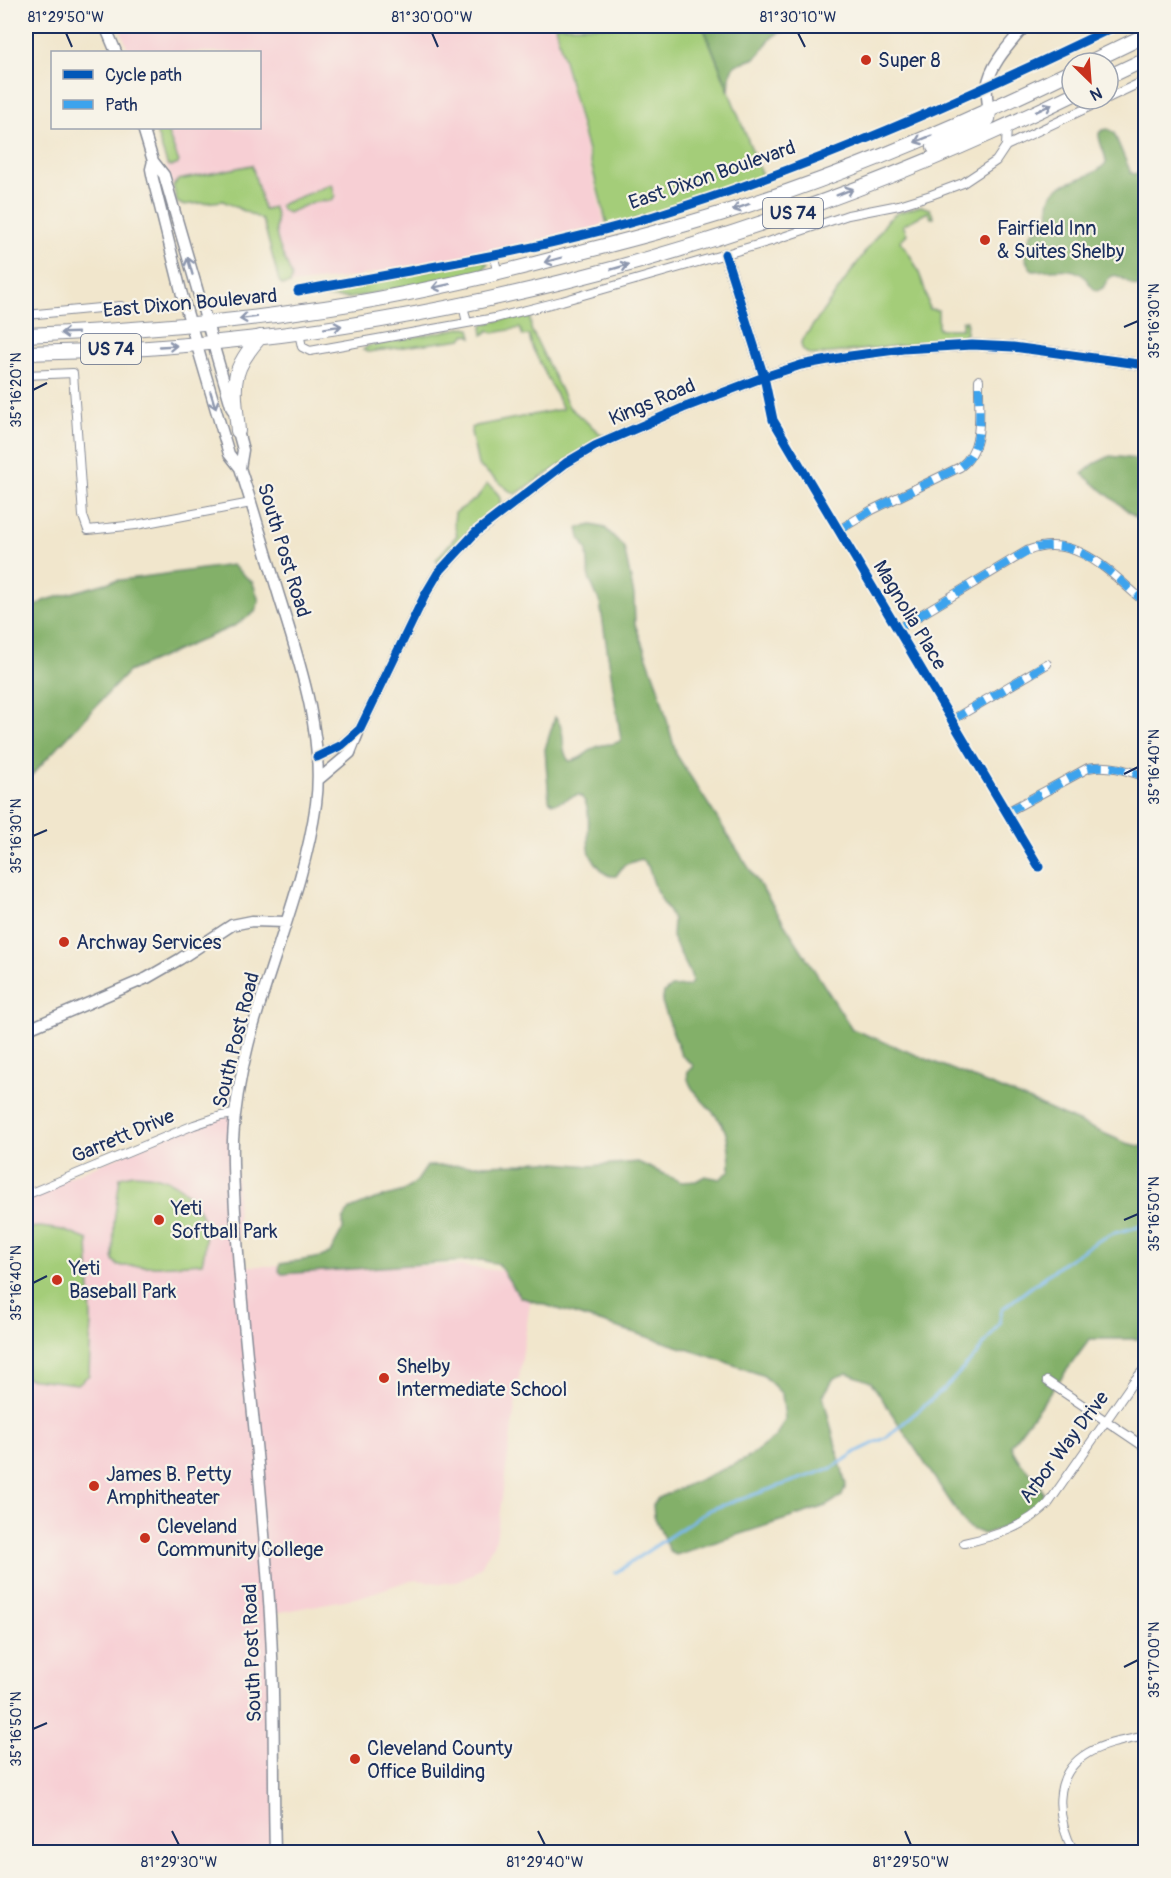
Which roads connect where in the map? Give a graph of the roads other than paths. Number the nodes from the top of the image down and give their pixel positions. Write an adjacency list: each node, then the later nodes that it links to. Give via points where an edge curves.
1 (105, 26): 6 (main road)
2 (1025, 26): 14 (main road, via 996,64)
3 (1116, 26): 14 (street, East Dixon Boulevard)
4 (1146, 35): 7 (highway)
5 (1146, 40): 8 (highway)
6 (116, 51)
7 (1113, 51)
8 (1120, 55)
9 (1146, 59): 10 (highway)
10 (1120, 71)
11 (1060, 77): 18 (highway, East Dixon Boulevard / US 74)
12 (1146, 80): 15 (street)
13 (1060, 86): 19 (highway, via 1014,109 1007,115)
14 (987, 87): 18 (main road); 24 (street, East Dixon Boulevard, via 844,148 705,199 612,227)
15 (1120, 93)
16 (1060, 101): 19 (highway, East Dixon Boulevard / US 74, one-way to 16)
17 (1081, 111): 21 (street)
18 (989, 112): 23 (highway, via 981,125 897,164); 26 (highway, East Dixon Boulevard / US 74, one-way to 26, via 726,212)
19 (1007, 127): 21 (street); 23 (highway, East Dixon Boulevard / US 74)
20 (143, 129): 22 (main road, South Post Road)
21 (1006, 146): 25 (street, via 985,170 963,183)
22 (153, 161): 31 (main road, South Post Road, one-way to 22, via 164,175); 32 (main road, South Post Road, via 153,179)
23 (884, 177): 28 (highway, East Dixon Boulevard / US 74, one-way to 23, via 579,279 701,243 802,210)
24 (493, 254): 26 (street); 27 (street, East Dixon Boulevard)
25 (725, 254): 33 (street, via 562,301); 42 (main road)
26 (498, 274): 31 (highway, East Dixon Boulevard / US 74, one-way to 31, via 301,312)
27 (298, 291)
28 (463, 304): 33 (street); 34 (highway, East Dixon Boulevard / US 74, one-way to 28)
29 (122, 306): 30 (street, East Dixon Boulevard)
30 (26, 315)
31 (206, 322): 32 (highway, East Dixon Boulevard / US 74); 37 (main road, South Post Road)
32 (190, 323): 35 (highway, East Dixon Boulevard / US 74, one-way to 35); 38 (main road, South Post Road)
33 (467, 323): 34 (street, via 308,351 302,347)
34 (299, 333): 36 (highway, East Dixon Boulevard / US 74)
35 (26, 335)
36 (260, 337): 37 (highway, East Dixon Boulevard / US 74); 44 (highway, via 235,376)
37 (212, 342): 38 (highway, East Dixon Boulevard / US 74); 44 (main road, South Post Road)
38 (196, 344): 39 (highway, East Dixon Boulevard / US 74, one-way to 38); 45 (main road, South Post Road, one-way to 45, via 229,454)
39 (26, 352)
40 (1146, 365): 42 (main road, Kings Road, via 972,345 832,358)
41 (26, 375): 46 (street, via 73,373 83,516 88,530)
42 (764, 377): 47 (street, Magnolia Place, via 773,420); 52 (main road, Kings Road, via 595,446 566,463 476,532 438,573 425,595)
43 (979, 380): 47 (street, via 978,436 969,460)
44 (238, 431): 45 (main road, South Post Road, via 243,450)
45 (240, 468): 46 (main road, South Post Road)
46 (251, 503): 53 (main road, South Post Road, via 303,679)
47 (838, 531): 49 (street, Magnolia Place)
48 (1146, 603): 49 (street, via 1081,552 1070,547 1041,545)
49 (897, 629): 51 (street, Magnolia Place)
50 (1047, 664): 51 (street)
51 (952, 720): 56 (street, Magnolia Place)
52 (360, 729): 53 (main road, Kings Road, via 342,745); 55 (main road, via 350,753)
53 (317, 757): 55 (main road, South Post Road)
54 (1146, 777): 56 (street, via 1119,767 1088,768)
55 (318, 780): 58 (main road, South Post Road, via 309,841)
56 (1007, 812): 57 (street, Magnolia Place)
57 (1039, 867)
58 (285, 922): 59 (main road, via 232,925 147,978); 60 (main road, South Post Road, via 251,1038)
59 (26, 1030)
60 (235, 1114): 61 (street, Garrett Drive, via 194,1125); 68 (main road, South Post Road, via 235,1215 272,1635)
61 (26, 1195)
62 (1146, 1367): 64 (street, Arbor Way Drive)
63 (1047, 1382): 64 (street)
64 (1106, 1420): 65 (street); 66 (street, Arbor Way Drive, via 1048,1504 1009,1530)
65 (1146, 1448)
66 (964, 1543)
67 (1146, 1736): 69 (street, via 1088,1753 1071,1768 1062,1787 1059,1810)
68 (275, 1852)
69 (1074, 1852)

